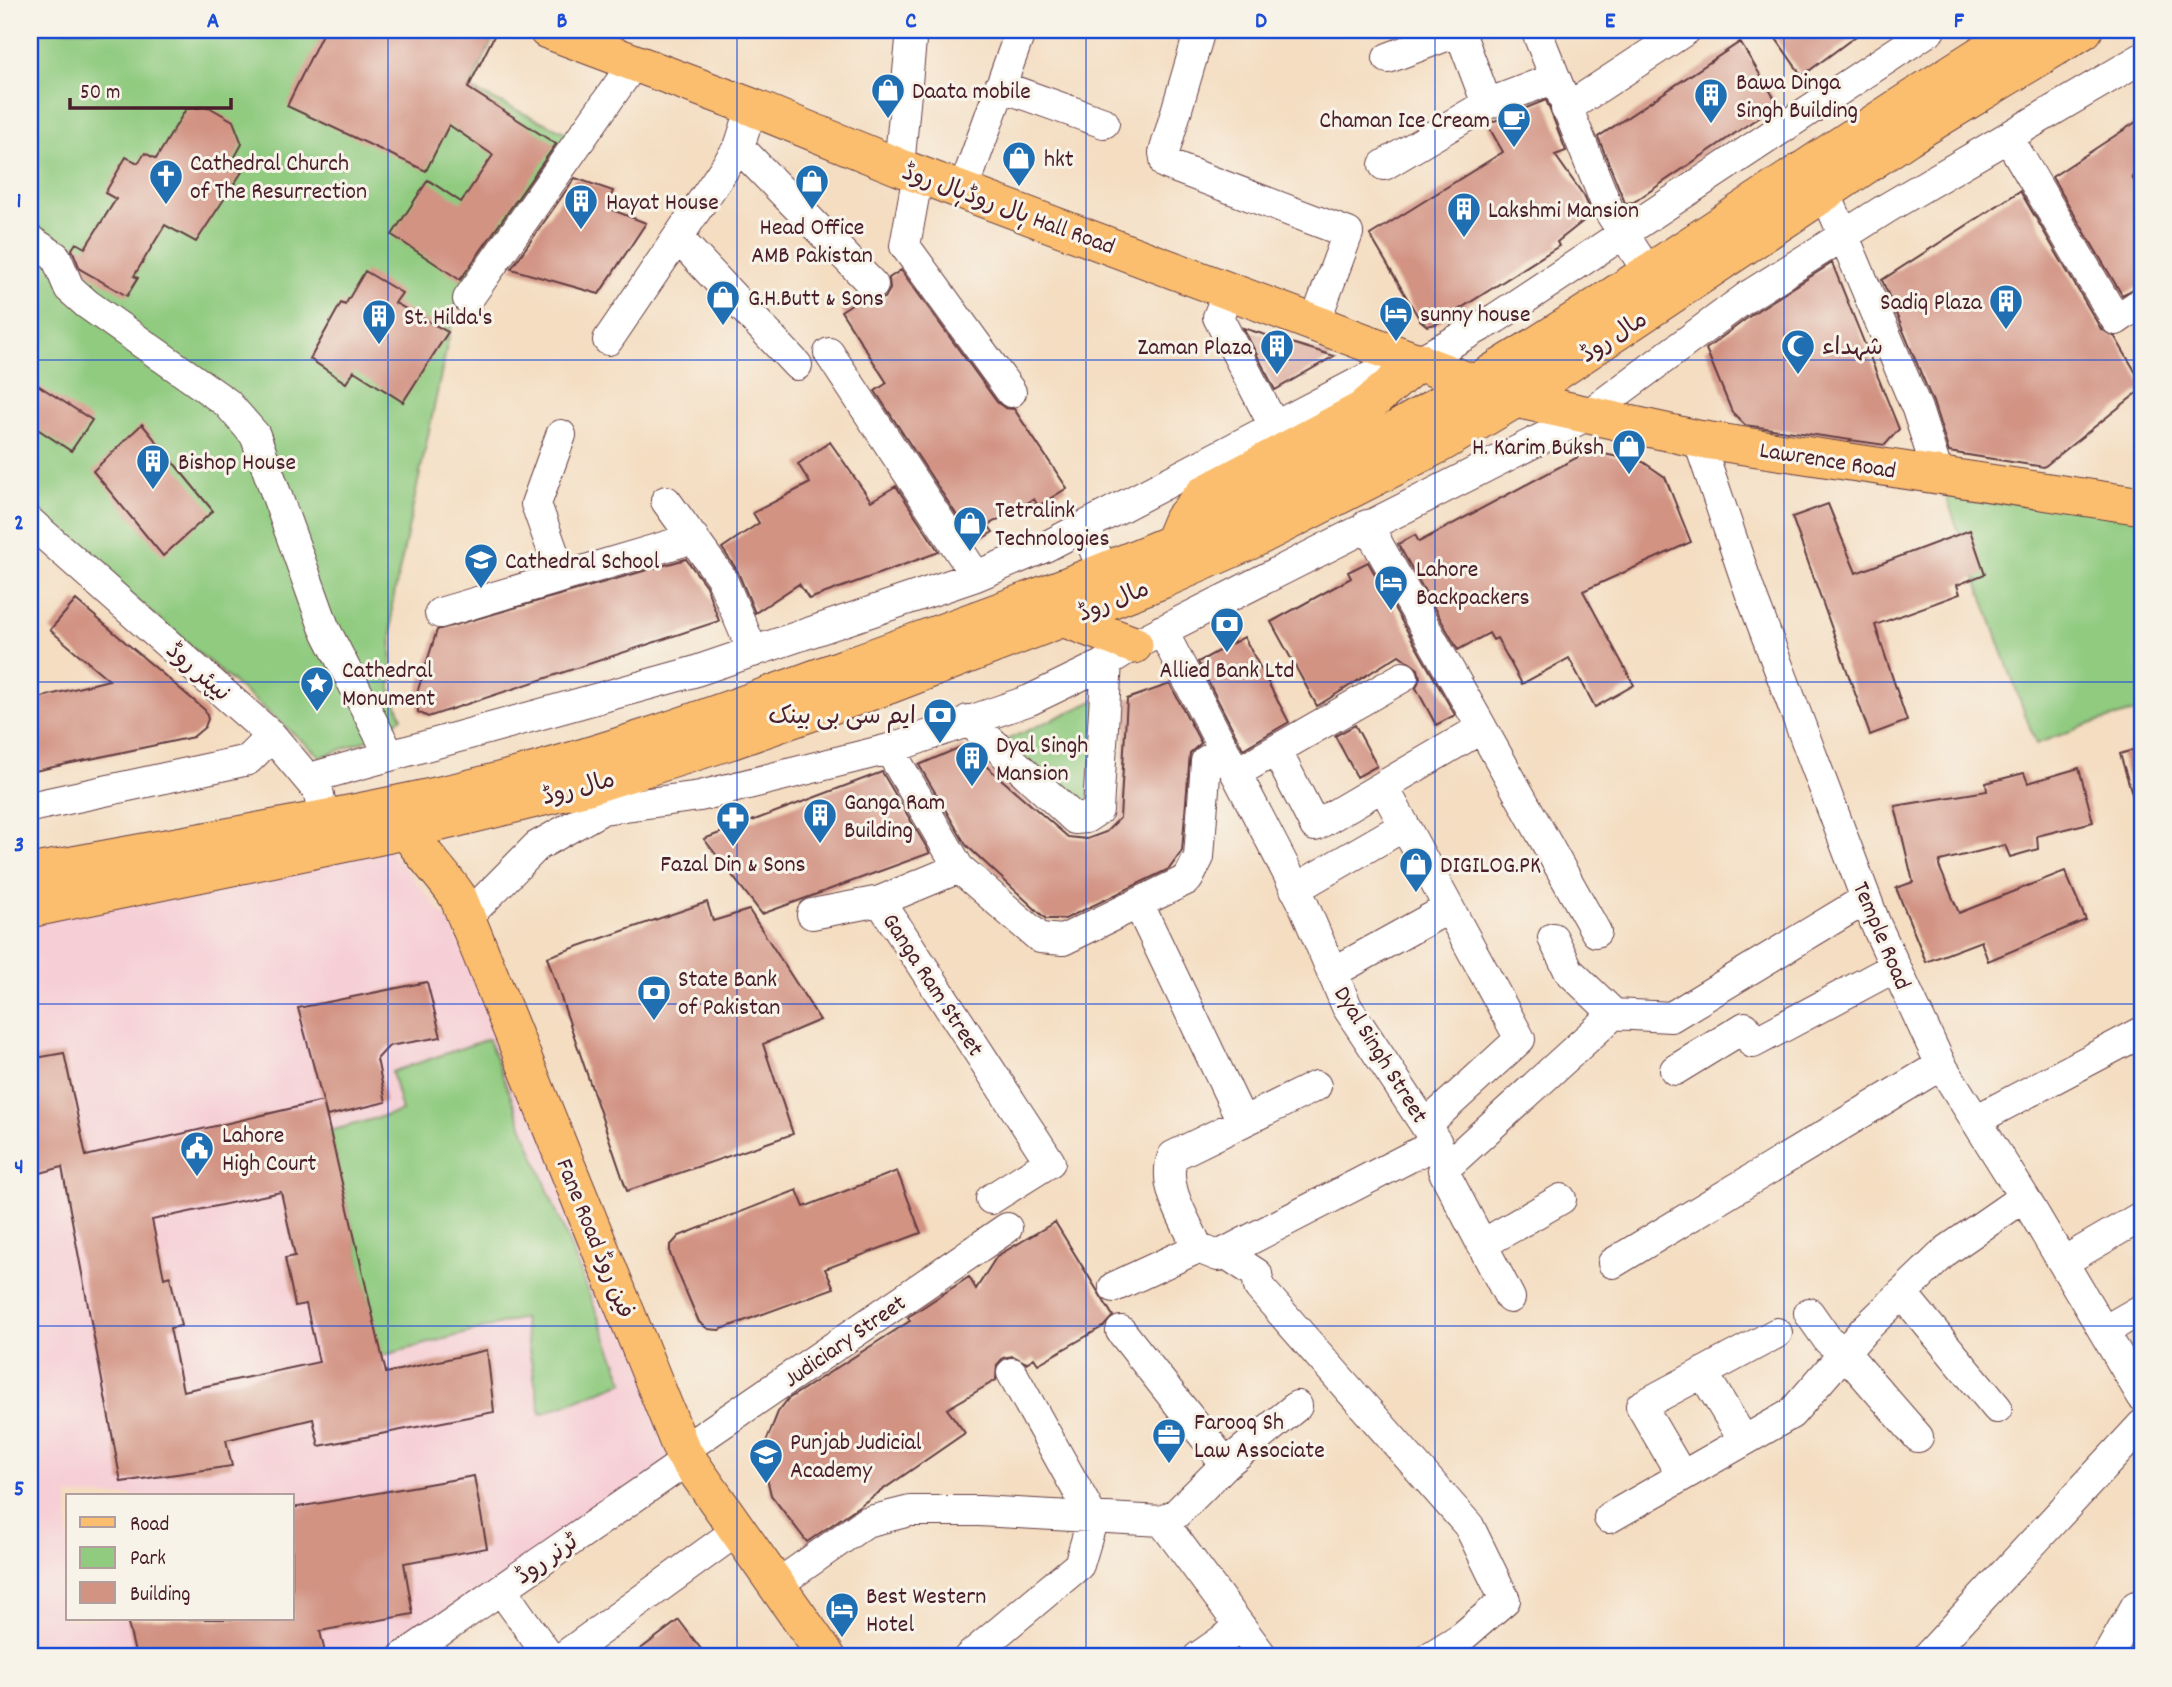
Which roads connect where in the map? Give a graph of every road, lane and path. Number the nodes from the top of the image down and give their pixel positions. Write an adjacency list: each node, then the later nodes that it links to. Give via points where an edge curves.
1 (547, 30): 14 (main road, ہال روڈہال روڈ Hall Road)
2 (912, 30): 24 (street)
3 (1021, 30): 16 (street)
4 (1200, 30): 36 (street, via 1164,153 1166,164 1348,233)
5 (1459, 30): 12 (street); 17 (street)
6 (1536, 30): 15 (street)
7 (1686, 30): 11 (street)
8 (1930, 30): 27 (street)
9 (2020, 30): 31 (main road, مال روڈ)
10 (2084, 30): 26 (main road, مال روڈ, via 1908,137)
11 (1643, 42): 19 (street)
12 (1388, 58)
13 (2142, 58): 21 (street)
14 (634, 63): 18 (main road, ہال روڈہال روڈ Hall Road); 34 (street)
15 (1555, 78): 17 (street); 19 (street)
16 (1000, 86): 20 (street); 25 (street)
17 (1487, 104): 23 (street)
18 (752, 107): 22 (street); 24 (main road, ہال روڈہال روڈ Hall Road)
19 (1566, 109): 27 (street)
20 (1104, 123)
21 (2008, 137): 28 (street); 35 (street, via 2116,320)
22 (739, 147): 29 (street); 32 (street)
23 (1384, 165)
24 (908, 171): 25 (main road, ہال روڈہال روڈ Hall Road); 42 (street, via 905,246)
25 (963, 191): 33 (main road, ہال روڈہال روڈ Hall Road)
26 (1826, 194): 28 (street); 43 (main road, مال روڈ)
27 (1622, 234): 31 (street); 39 (street, via 1496,318)
28 (1845, 234): 44 (street, via 1748,296); 48 (street, via 1917,409)
29 (678, 238): 37 (street); 40 (street)
30 (30, 240): 69 (street, via 56,257 69,288 87,304 227,403 255,435 324,626)
31 (1648, 272): 41 (main road, مال روڈ)
32 (873, 285)
33 (1228, 290): 36 (main road, ہال روڈہال روڈ Hall Road); 45 (street, via 1218,317)
34 (468, 299)
35 (2142, 302)
36 (1315, 322): 39 (main road, ہال روڈہال روڈ Hall Road)
37 (608, 340)
38 (828, 353): 57 (street)
39 (1419, 361): 41 (main road, ہال روڈہال روڈ Hall Road); 45 (street, via 1375,374); 55 (main road, via 1362,410 1204,494 1182,520)
40 (797, 365)
41 (1472, 383): 43 (main road, ہال روڈہال روڈ Hall Road); 55 (main road, مال روڈ, via 1429,412 1287,489)
42 (1012, 392)
43 (1516, 399): 44 (main road, Lawrence Road); 60 (main road, مال روڈ, via 1440,444 1250,541)
44 (1586, 416): 47 (main road, Lawrence Road); 52 (street)
45 (1274, 426): 53 (street)
46 (561, 435): 58 (street, via 536,504)
47 (1698, 439): 48 (main road, Lawrence Road); 81 (street, Temple Road, via 1750,592)
48 (1939, 477): 50 (main road, Lawrence Road)
49 (666, 501): 54 (street)
50 (2142, 506)
51 (30, 522): 66 (street, نیپئر روڈ)
52 (1367, 526): 61 (street); 65 (street)
53 (1085, 527): 56 (street); 57 (street)
54 (694, 538): 58 (street); 62 (street, via 721,577)
55 (1171, 546): 56 (main road, مال روڈ)
56 (1104, 573): 75 (main road, مال روڈ, via 644,738 443,795)
57 (976, 576): 62 (street)
58 (562, 577): 59 (street)
59 (440, 613)
60 (1065, 619): 61 (main road); 73 (main road, مال روڈ, via 730,741)
61 (1134, 645): 64 (street, via 1030,700); 64 (street, via 1098,810 1086,818 1075,818); 70 (street, Dyal Singh Street)
62 (753, 652): 69 (street, via 598,701)
63 (1403, 677): 68 (street)
64 (968, 720): 67 (street)
65 (1482, 728): 72 (street); 88 (street)
66 (272, 736): 71 (street, نیپئر روڈ); 74 (street, via 248,760)
67 (890, 749): 73 (street, via 699,796); 78 (street)
68 (1276, 750): 70 (street); 72 (street, via 1315,826)
69 (390, 756): 71 (street)
70 (1229, 761): 80 (street, Dyal Singh Street); 83 (street, via 1206,761 1199,857 1188,879)
71 (310, 778): 77 (street, نیپئر روڈ, via 323,804)
72 (1382, 786): 76 (street)
73 (595, 797): 75 (main road, مال روڈ); 87 (street, via 537,846)
74 (30, 807)
75 (401, 818): 77 (main road, مال روڈ); 87 (main road, Fane Road فین روڈ, via 440,869)
76 (1404, 826): 80 (street); 84 (street)
77 (328, 832): 79 (main road, مال روڈ); 85 (main road, مال روڈ)
78 (959, 869): 82 (street, Ganga Ram Street); 83 (street, via 1040,938 1063,940)
79 (30, 873)
80 (1295, 889): 91 (street, Dyal Singh Street)
81 (1866, 899): 90 (street, Temple Road); 92 (street, via 1671,1017)
82 (880, 901): 86 (street); 101 (street, Ganga Ram Street, via 1050,1161)
83 (1139, 905): 98 (street)
84 (1449, 908): 91 (street); 99 (street, via 1520,1039)
85 (30, 909)
86 (812, 914)
87 (467, 917): 126 (main road, Fane Road فین روڈ)
88 (1596, 932)
89 (1553, 938): 92 (street, via 1569,971)
90 (1895, 967): 94 (street, Temple Road); 95 (street, via 1753,1044 1745,1027)
91 (1332, 973): 99 (street, Dyal Singh Street, via 1346,1007)
92 (1614, 1014): 105 (street, via 1443,1170)
93 (2142, 1032): 97 (street)
94 (1941, 1065): 97 (street, Temple Road); 108 (street)
95 (1675, 1070)
96 (1317, 1086): 98 (street)
97 (1976, 1120): 100 (street, Temple Road)
98 (1242, 1121): 106 (street, via 1172,1157 1167,1170)
99 (1427, 1124): 106 (street, Dyal Singh Street, via 1437,1143)
100 (2024, 1197): 107 (street, Temple Road); 110 (street, via 1946,1251)
101 (991, 1199)
102 (1561, 1199): 105 (street)
103 (2142, 1216): 107 (street)
104 (1007, 1228): 126 (street, Judiciary Street)
105 (1483, 1244): 111 (street)
106 (1214, 1252): 109 (street); 137 (street, via 1257,1274 1259,1287 1469,1526 1505,1600)
107 (2063, 1262): 115 (street, Temple Road)
108 (1613, 1263)
109 (1114, 1287)
110 (1902, 1293): 117 (street); 122 (street)
111 (1510, 1298)
112 (2142, 1309): 115 (street)
113 (1809, 1313): 117 (street, via 1828,1340)
114 (1121, 1331): 127 (street)
115 (2104, 1331): 120 (street, Temple Road)
116 (1777, 1333): 119 (street)
117 (1845, 1353): 124 (street); 125 (street, via 1791,1414)
118 (1012, 1373): 129 (street)
119 (1703, 1373): 125 (street); 128 (street, via 1641,1406)
120 (2142, 1396)
121 (1297, 1406): 127 (street)
122 (1997, 1408)
123 (2142, 1425): 139 (street)
124 (1918, 1437)
125 (1744, 1441): 128 (street)
126 (686, 1455): 132 (main road, Fane Road فین روڈ); 134 (street, ٹرنر روڈ)
127 (1226, 1464): 131 (street, via 1176,1514)
128 (1682, 1476): 130 (street)
129 (1093, 1518): 131 (street); 133 (street, via 979,1511 910,1511 885,1516 866,1522); 138 (street, via 1079,1565)
130 (1609, 1518)
131 (1162, 1521): 136 (street)
132 (738, 1530): 133 (main road, Fane Road فین روڈ); 142 (street)
133 (778, 1584): 143 (main road, Fane Road فین روڈ)
134 (501, 1589): 140 (street, ٹرنر روڈ); 141 (street)
135 (2136, 1606): 147 (street)
136 (1241, 1627): 144 (street); 145 (street)
137 (1462, 1647): 146 (street)
138 (987, 1652)
139 (1937, 1654)
140 (403, 1657)
141 (549, 1657)
142 (563, 1657)
143 (827, 1657)
144 (1198, 1657)
145 (1264, 1657)
146 (1430, 1657)
147 (2107, 1657)

